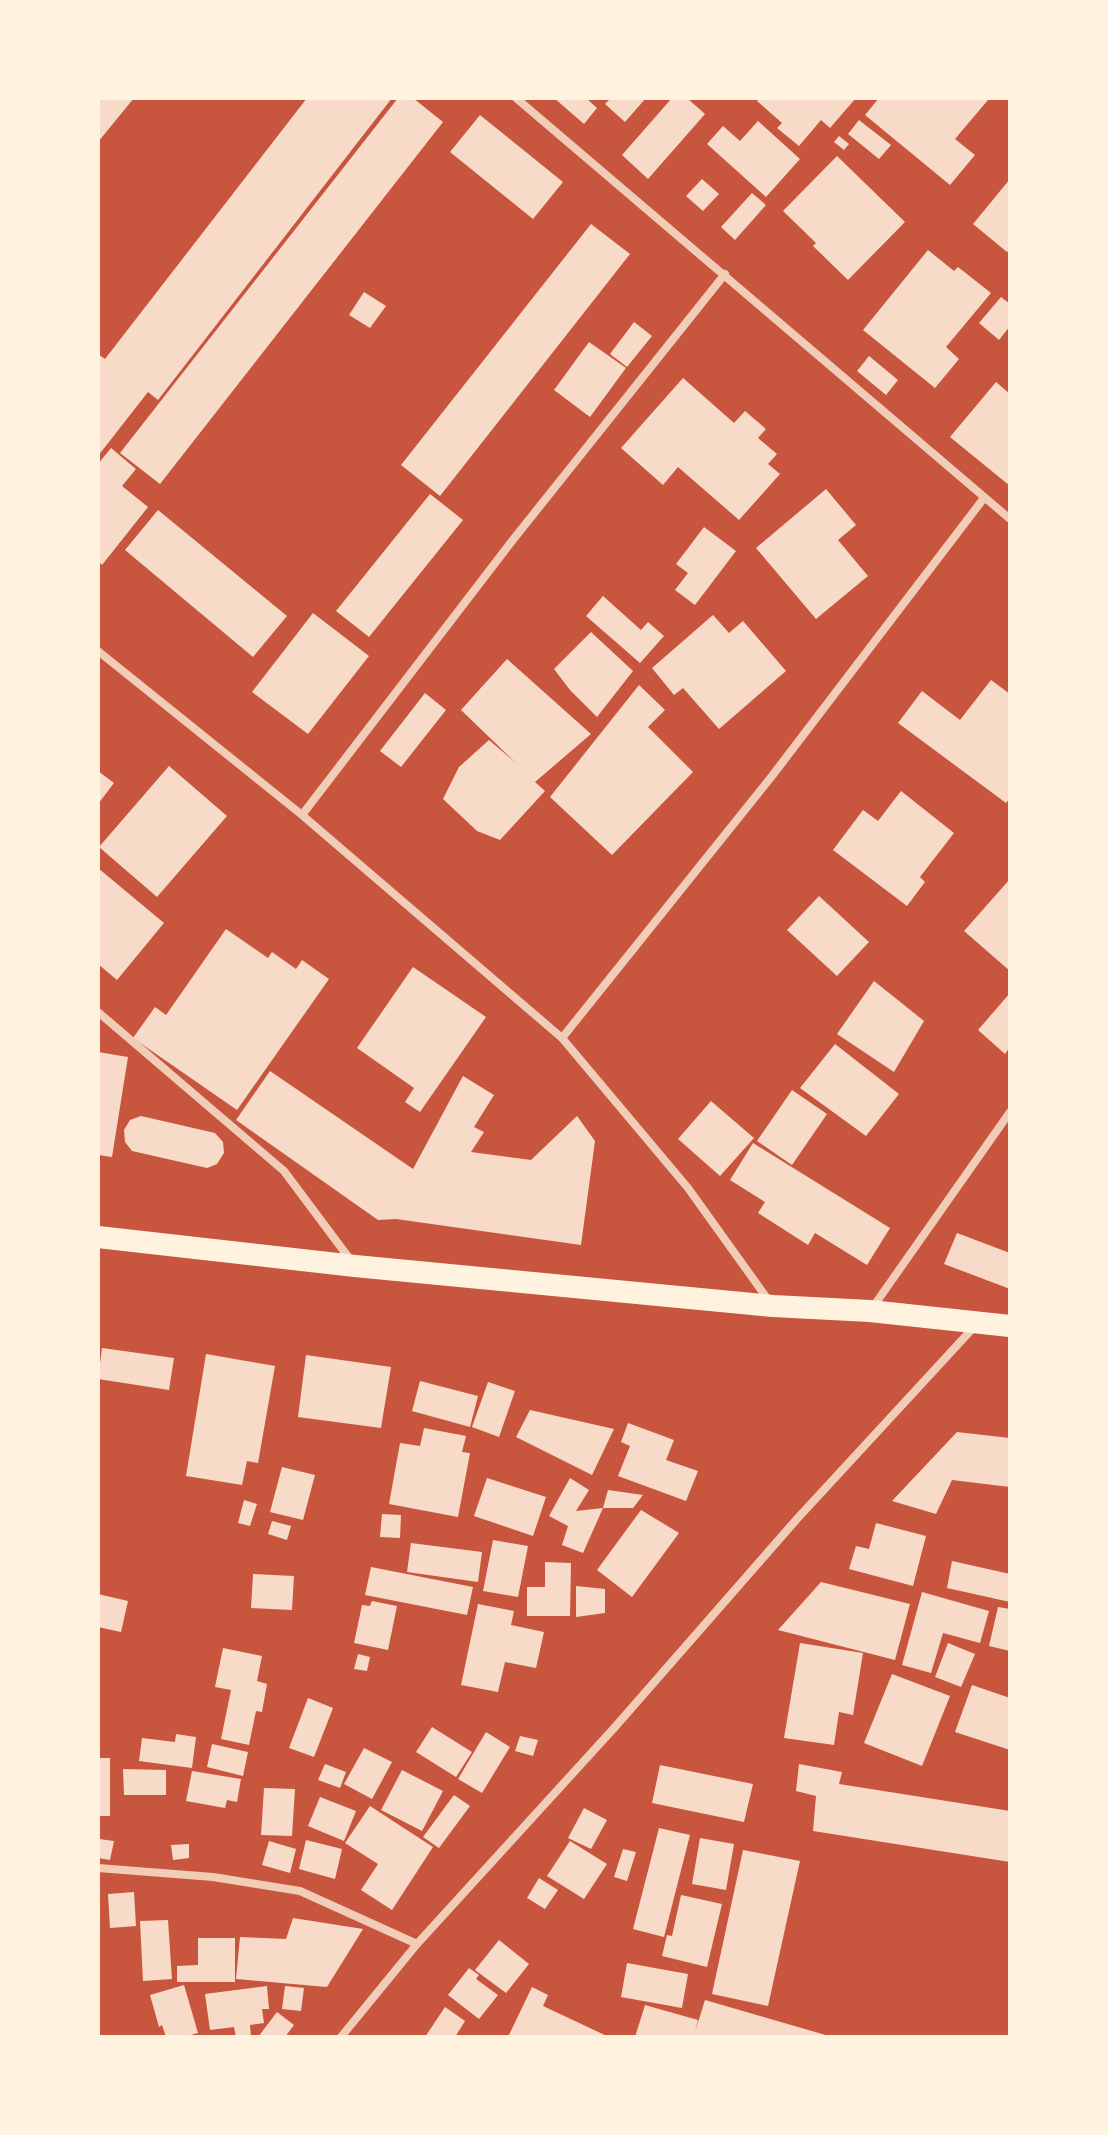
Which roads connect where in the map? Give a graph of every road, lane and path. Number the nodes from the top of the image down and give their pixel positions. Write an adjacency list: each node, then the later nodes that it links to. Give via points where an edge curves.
1 (516, 98): 2 (street)
2 (725, 274): 3 (street); 6 (street)
3 (984, 498): 4 (street); 8 (street, via 772,776)
4 (1010, 519)
5 (98, 651): 6 (street)
6 (302, 815): 8 (street)
7 (98, 1012): 11 (street, via 284,1171)
8 (562, 1038): 12 (street, via 688,1188)
9 (1010, 1112): 13 (street)
10 (98, 1237): 11 (highway)
11 (355, 1266): 12 (highway)
12 (773, 1306): 13 (highway)
13 (870, 1311): 14 (highway)
14 (978, 1322): 15 (highway); 17 (street)
15 (1010, 1326)
16 (98, 1868): 17 (street, via 213,1877 300,1891)
17 (417, 1944): 18 (street)
18 (341, 2037)

